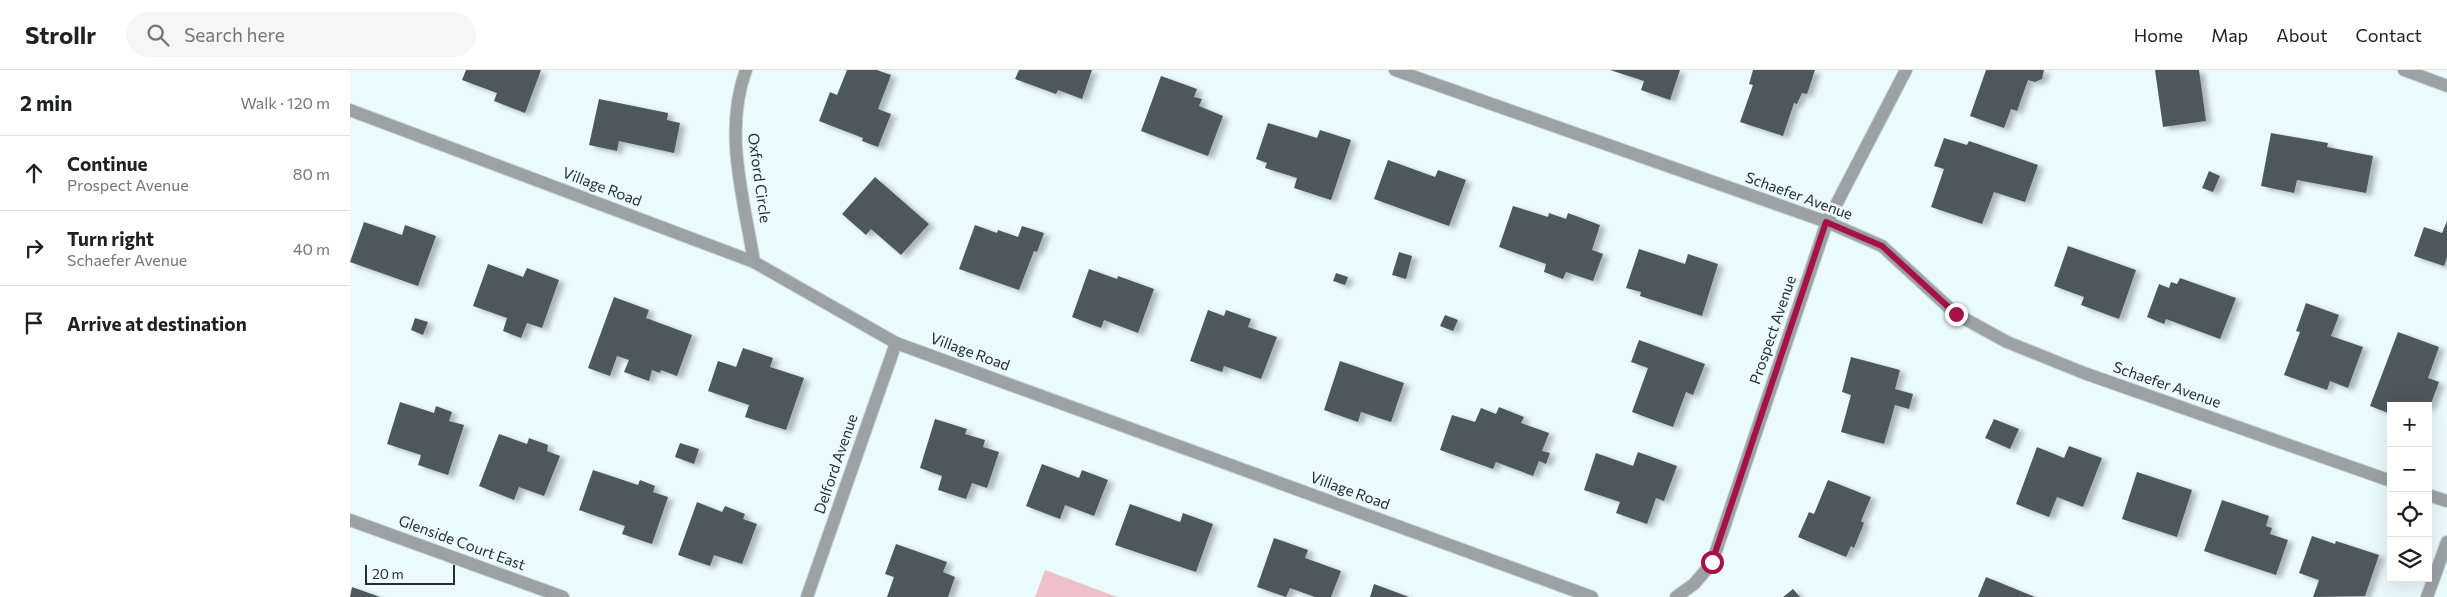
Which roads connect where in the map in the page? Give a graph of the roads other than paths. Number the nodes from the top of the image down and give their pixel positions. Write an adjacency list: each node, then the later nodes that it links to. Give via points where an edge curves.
1 (746, 70): 8 (street, Oxford Circle, via 738,91 735,138)
2 (1395, 70): 7 (street, Schaefer Avenue)
3 (1906, 70): 7 (street, Prospect Avenue)
4 (2404, 70): 5 (street)
5 (2447, 86)
6 (350, 110): 8 (street, Village Road)
7 (1826, 222): 10 (street, Schaefer Avenue, via 1882,246 1956,314 2007,342 2084,373); 18 (street, Prospect Avenue, via 1712,562 1694,584)
8 (754, 262): 9 (street, Village Road)
9 (896, 342): 16 (street, Delford Avenue); 17 (street, Village Road)
10 (2387, 480)
11 (2432, 496): 12 (street)
12 (2447, 501)
13 (350, 520): 15 (street, Glenside Court East)
14 (2447, 542): 19 (street)
15 (563, 597)
16 (807, 597)
17 (1592, 597)
18 (1676, 597)
19 (2427, 597)

